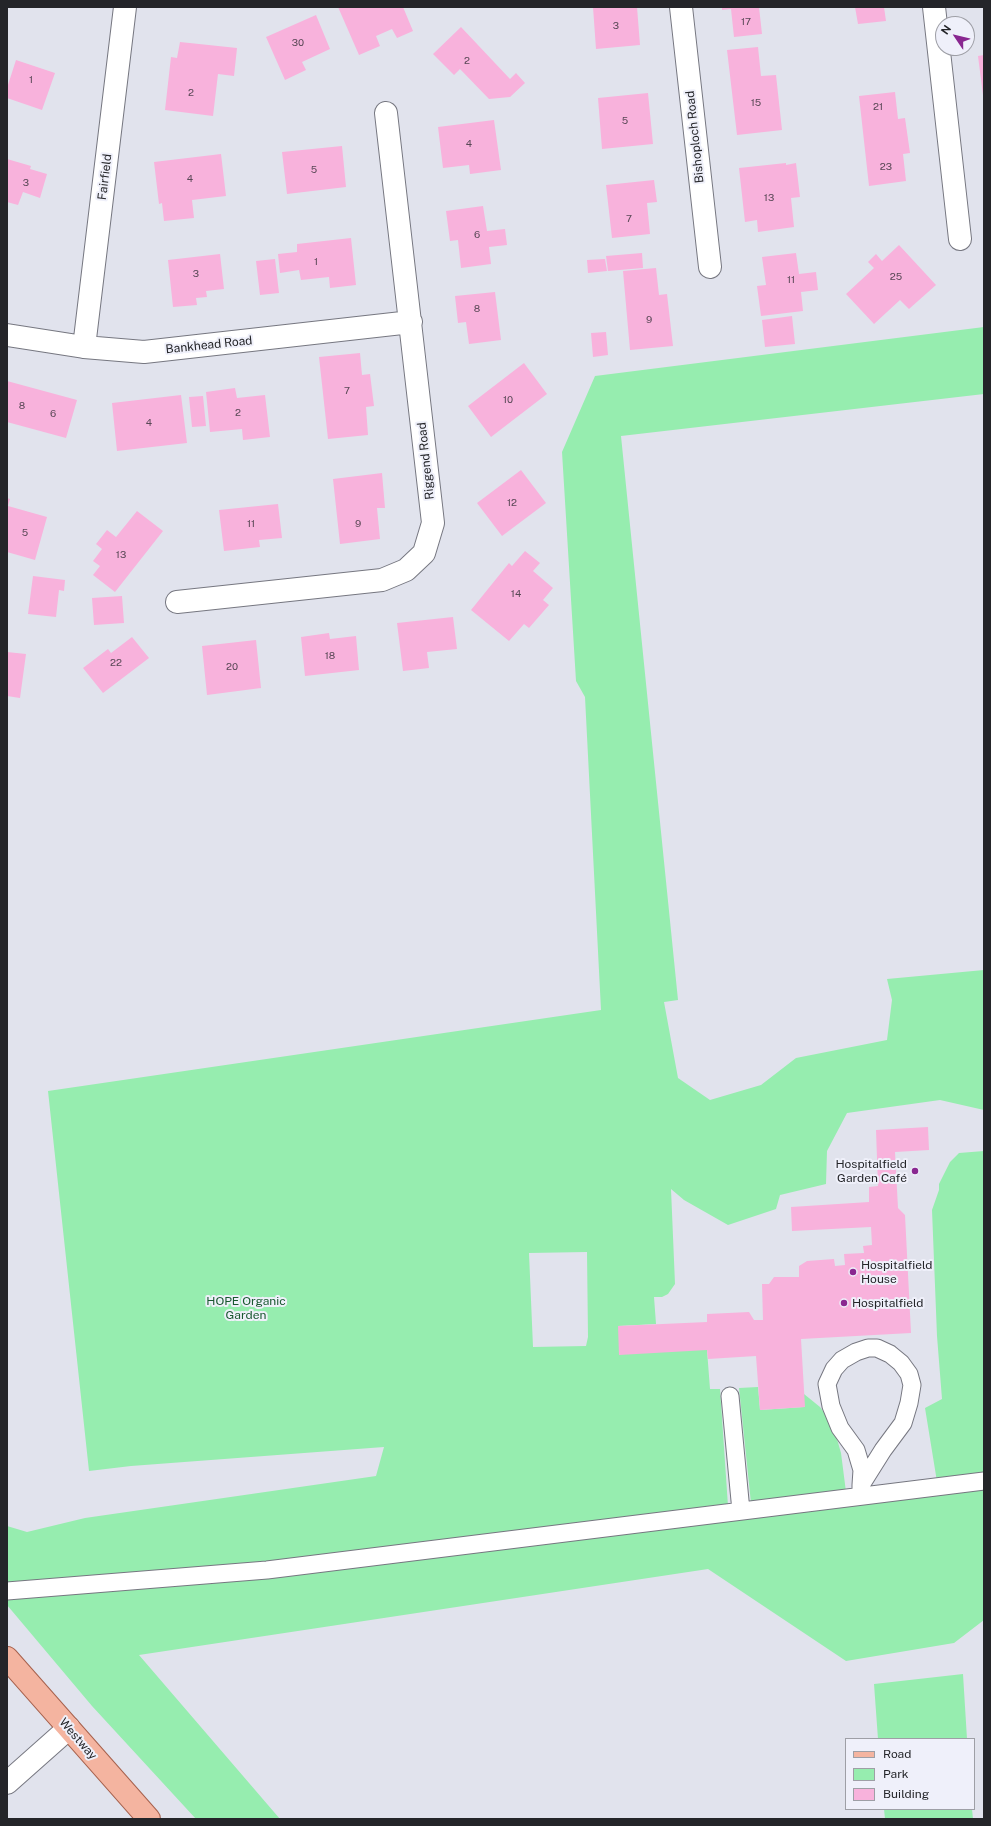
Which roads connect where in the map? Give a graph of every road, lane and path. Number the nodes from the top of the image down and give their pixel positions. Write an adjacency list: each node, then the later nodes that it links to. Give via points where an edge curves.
1 (125, 7): 9 (street, Fairfield)
2 (681, 7): 6 (street, Bishoploch Road)
3 (934, 7): 5 (street)
4 (386, 113): 7 (street, Riggend Road)
5 (960, 239)
6 (710, 267)
7 (411, 322): 9 (street, Bankhead Road, via 144,352); 10 (street, Riggend Road, via 433,523 424,553 406,570 382,580)
8 (7, 335): 9 (street, Bankhead Road)
9 (84, 347)
10 (177, 602)
11 (730, 1396): 14 (lane)
12 (984, 1481): 13 (lane)
13 (861, 1491): 13 (lane, via 862,1470 856,1450 840,1428 831,1406 827,1384 834,1369 842,1360 856,1352 877,1348 901,1362 909,1374 912,1385 903,1423 883,1450); 14 (lane)
14 (741, 1511): 15 (lane, via 267,1570)
15 (7, 1591)
16 (7, 1658): 17 (main road, Westway)
17 (69, 1728): 18 (street); 19 (main road, Westway)
18 (7, 1783)
19 (149, 1819)

